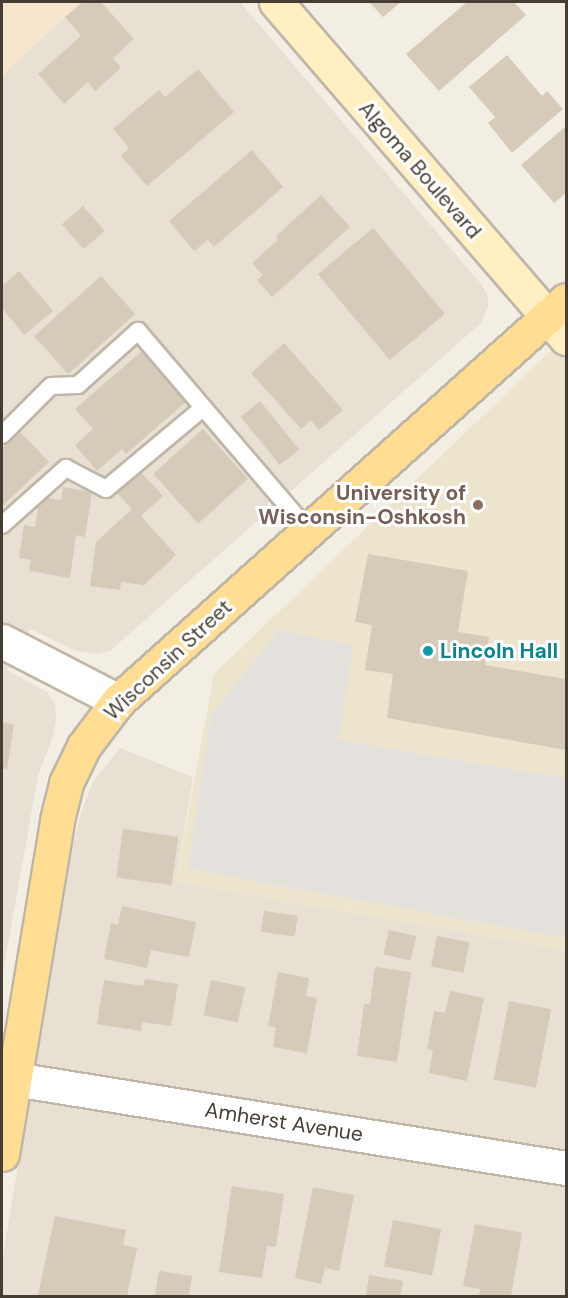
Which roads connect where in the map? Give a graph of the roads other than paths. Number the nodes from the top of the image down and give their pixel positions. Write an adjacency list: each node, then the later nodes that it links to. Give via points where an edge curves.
1 (276, 2): 2 (main road, Algoma Boulevard)
2 (560, 318): 6 (main road, Wisconsin Street)
3 (203, 408): 4 (lane, via 138,331 78,385 51,386); 5 (lane, via 106,489 66,468); 6 (lane)
4 (2, 435)
5 (2, 525)
6 (308, 530): 8 (main road, Wisconsin Street)
7 (2, 640): 8 (street)
8 (118, 701): 9 (main road, Wisconsin Street, via 84,746 66,783)
9 (8, 1078): 10 (main road, Wisconsin Street); 11 (street, Amherst Avenue)
10 (2, 1154)
11 (567, 1168)

